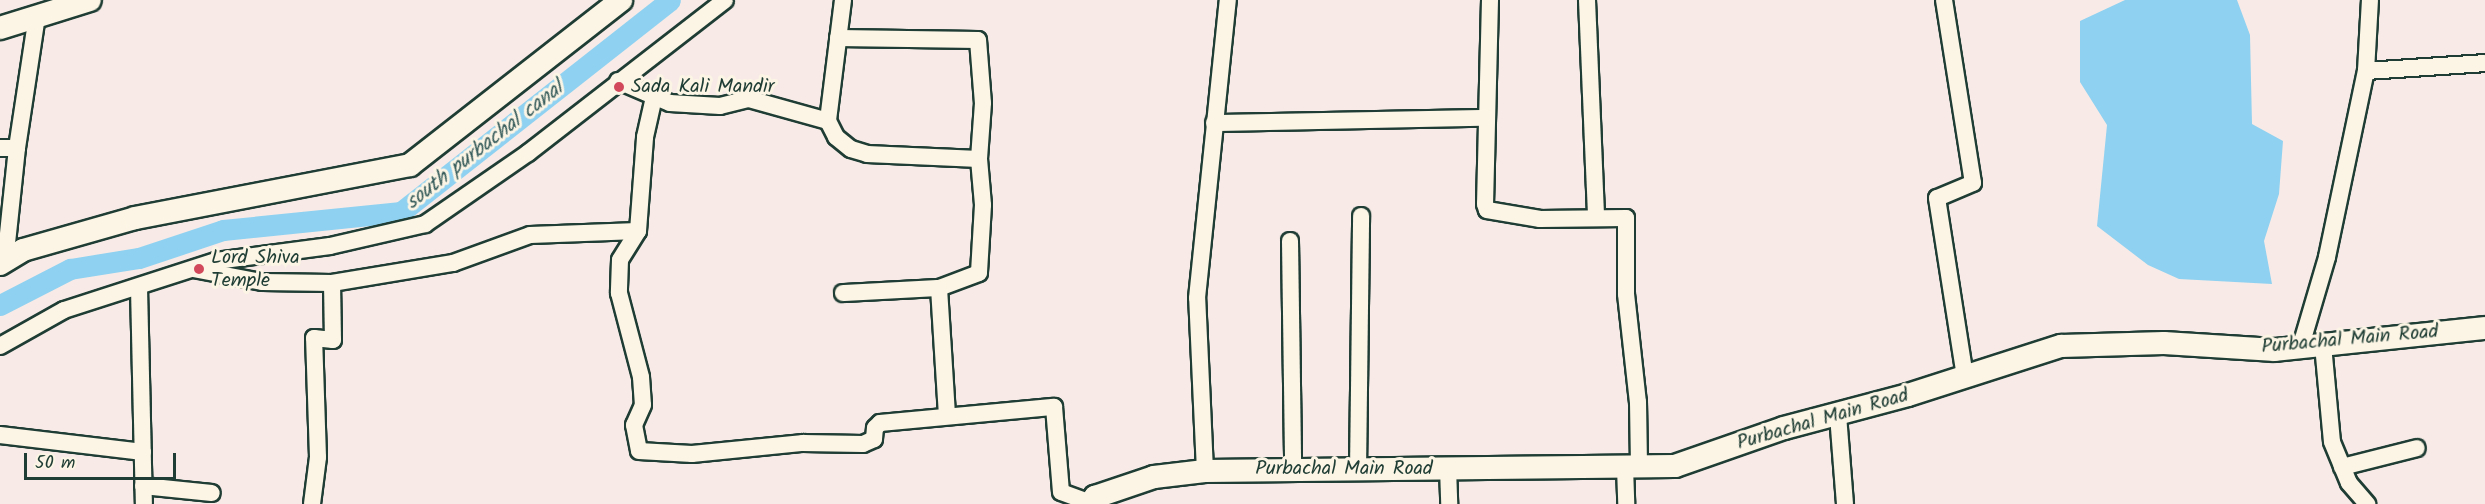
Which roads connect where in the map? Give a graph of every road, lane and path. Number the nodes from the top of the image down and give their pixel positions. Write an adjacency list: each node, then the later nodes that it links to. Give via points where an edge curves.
1 (90, 0): 10 (street)
2 (621, 0): 26 (street, via 410,165 135,218 24,250)
3 (725, 0): 15 (street)
4 (843, 0): 12 (street)
5 (1228, 0): 19 (street)
6 (1490, 0): 17 (street)
7 (1587, 0): 23 (street)
8 (1944, 0): 36 (street, via 1973,183 1937,198)
9 (2370, 0): 14 (street)
10 (37, 16): 11 (street); 20 (street)
11 (0, 28)
12 (838, 38): 18 (street); 21 (street, via 978,40 983,103)
13 (2485, 63): 14 (street)
14 (2366, 71): 35 (street, via 2327,257)
15 (618, 81): 16 (street); 27 (street, via 528,153 425,224 330,246 219,260)
16 (654, 97): 18 (street, via 670,103 720,106 749,99); 24 (street, via 645,137)
17 (1486, 118): 19 (street); 23 (street, via 1487,210 1540,219)
18 (828, 121): 21 (street, via 836,136 851,149 867,154)
19 (1214, 123): 46 (street, via 1197,298)
20 (8, 148): 26 (street)
21 (979, 159): 30 (street, via 983,205 979,273)
22 (1361, 216): 47 (street)
23 (1596, 218): 45 (street, via 1626,218 1626,294 1638,402)
24 (638, 231): 28 (street, via 530,235 453,263); 38 (street, via 620,260 619,293 641,377 643,405 634,425 639,451 692,454 803,443 863,444 874,439 874,428 880,423)
25 (1290, 241): 43 (street)
26 (2, 263)
27 (193, 269): 28 (street, via 261,282); 29 (street)
28 (332, 283): 52 (street, via 333,340 314,338 318,457)
29 (139, 288): 34 (street, via 64,310); 41 (street)
30 (939, 288): 31 (street); 38 (street)
31 (843, 293)
32 (2485, 328): 33 (street, Purbachal Main Road)
33 (2323, 345): 35 (street, Purbachal Main Road); 42 (street, via 2332,442)
34 (0, 346)
35 (2300, 349): 36 (street, Purbachal Main Road, via 2090,343 2051,347)
36 (1965, 376): 37 (street, Purbachal Main Road)
37 (1838, 415): 45 (street, Purbachal Main Road, via 1762,435 1690,463); 55 (street)
38 (946, 416): 50 (street, via 1054,407 1061,492)
39 (0, 435): 41 (street)
40 (2417, 448): 42 (street)
41 (142, 452): 48 (street)
42 (2342, 467): 56 (street, via 2349,483)
43 (1293, 468): 46 (street, Purbachal Main Road); 47 (street, Purbachal Main Road)
44 (1448, 468): 45 (street, Purbachal Main Road); 47 (street, Purbachal Main Road); 53 (street)
45 (1632, 468): 54 (street)
46 (1205, 471): 50 (street, Purbachal Main Road, via 1154,477 1095,497)
47 (1358, 471)
48 (143, 486): 49 (street); 51 (street)
49 (212, 493)
50 (1090, 503)
51 (144, 504)
52 (312, 504)
53 (1449, 504)
54 (1626, 504)
55 (1845, 504)
56 (2367, 504)

